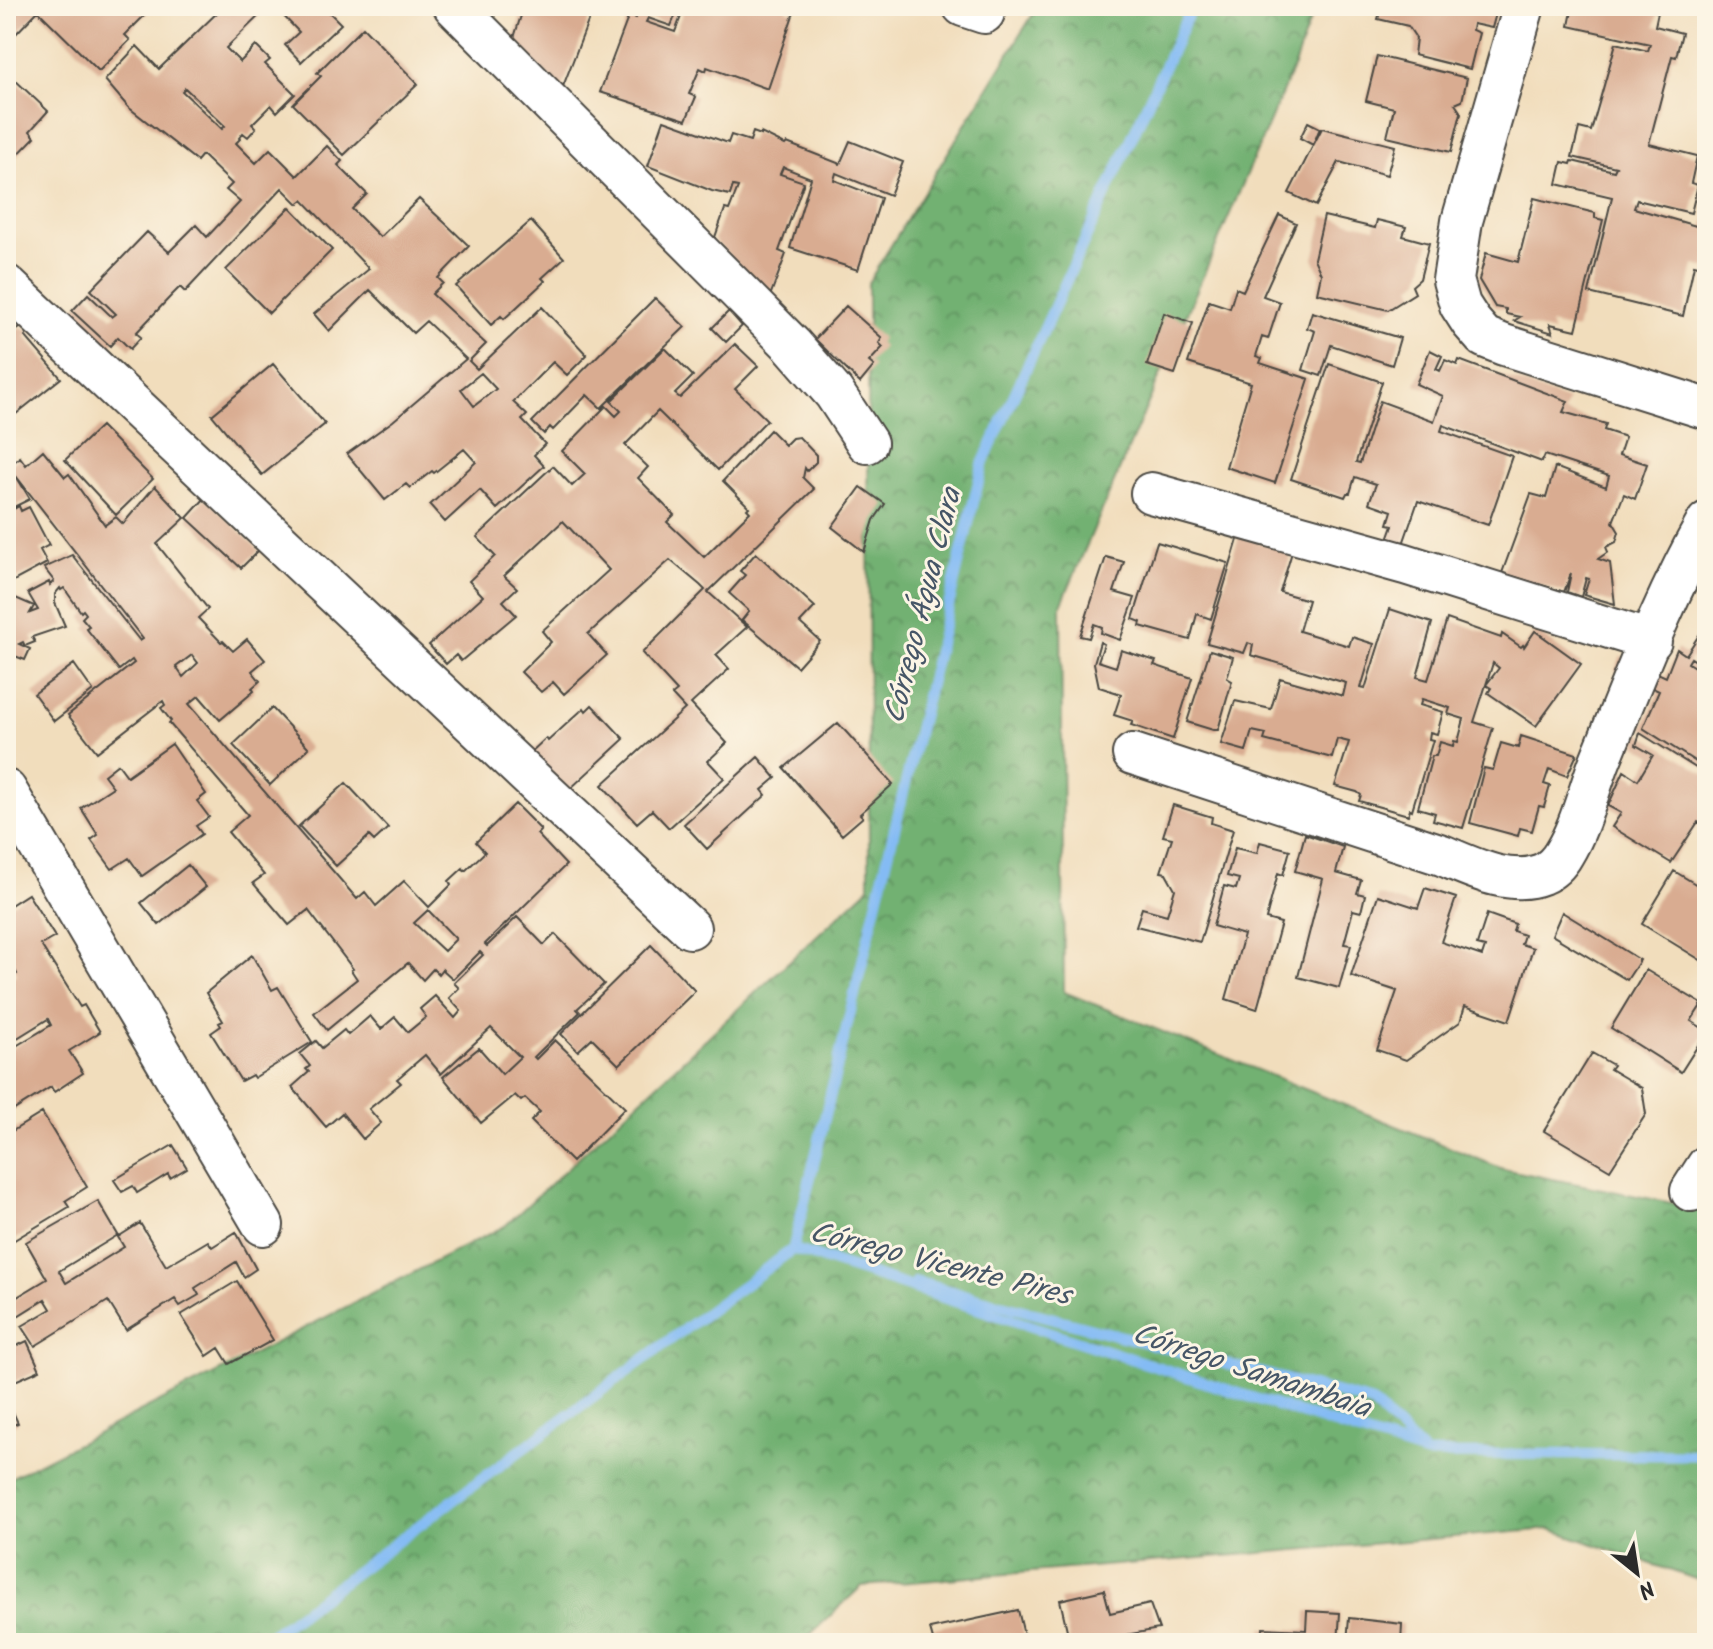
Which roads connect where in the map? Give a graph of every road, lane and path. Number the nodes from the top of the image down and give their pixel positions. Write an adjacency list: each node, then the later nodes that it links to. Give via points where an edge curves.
1 (454, 6): 5 (street, via 792,345 834,393)
2 (1524, 6): 4 (street, via 1462,221 1453,280 1460,305 1484,337)
3 (6, 285): 11 (street)
4 (1707, 409)
5 (867, 443)
6 (1151, 493): 8 (street, via 1405,564)
7 (1707, 522): 8 (street)
8 (1651, 641): 9 (street, via 1570,842 1553,867 1540,875 1505,877 1474,869)
9 (1133, 754)
10 (6, 790): 12 (street)
11 (690, 928)
12 (263, 1225)

